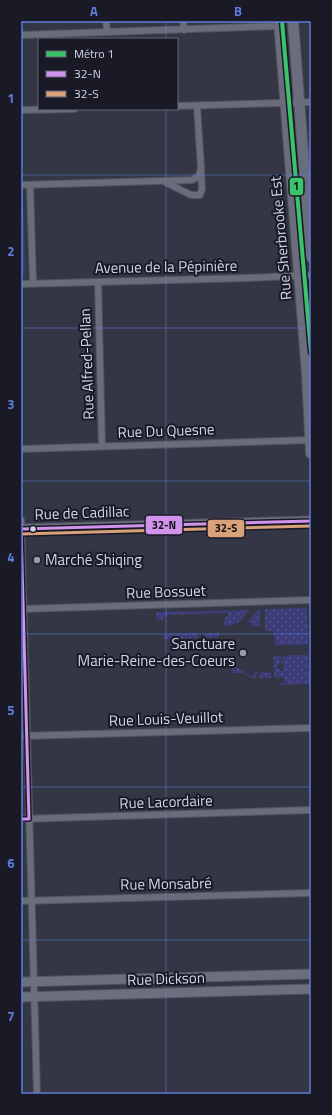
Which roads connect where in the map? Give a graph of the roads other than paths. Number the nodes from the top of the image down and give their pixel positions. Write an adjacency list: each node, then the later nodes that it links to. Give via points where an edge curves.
1 (106, 21): 6 (street)
2 (183, 21): 5 (street)
3 (293, 21): 9 (main road, Rue Sherbrooke Est)
4 (279, 24): 5 (street); 8 (main road, Rue Sherbrooke Est)
5 (184, 30): 6 (street)
6 (107, 32): 7 (street)
7 (21, 35)
8 (285, 102): 9 (street); 12 (street); 21 (main road, Rue Sherbrooke Est)
9 (298, 102): 10 (street); 19 (main road, Rue Sherbrooke Est)
10 (311, 102)
11 (178, 106): 12 (street)
12 (197, 106): 15 (street)
13 (21, 110): 14 (street)
14 (38, 110)
15 (201, 168): 16 (street, via 199,176 192,180); 16 (street, via 200,195 191,195)
16 (164, 182): 17 (street)
17 (30, 185): 18 (street); 23 (street)
18 (21, 186)
19 (311, 257)
20 (311, 275): 21 (street, Avenue de la Pépinière)
21 (299, 276): 22 (street, Avenue de la Pépinière); 25 (main road, Rue Sherbrooke Est)
22 (98, 282): 23 (street, Avenue de la Pépinière); 26 (street, Rue Alfred-Pellan)
23 (32, 283): 24 (street, Avenue de la Pépinière)
24 (21, 284)
25 (311, 440): 26 (street, Rue Du Quesne); 28 (main road, Rue Sherbrooke Est)
26 (102, 446): 27 (street, Rue Du Quesne)
27 (21, 449)
28 (311, 453)
29 (21, 520): 31 (street)
30 (311, 521): 31 (main road, Rue de Cadillac)
31 (21, 529): 33 (street)
32 (311, 600): 33 (street, Rue Bossuet)
33 (22, 609): 35 (street)
34 (311, 728): 35 (street, Rue Louis-Veuillot)
35 (24, 736): 38 (street)
36 (311, 810): 38 (street, Rue Lacordaire)
37 (21, 819): 38 (street, Rue Lacordaire)
38 (29, 819): 40 (street)
39 (311, 893): 40 (street, Rue Monsabré)
40 (31, 900): 41 (street, Rue Monsabré); 44 (street)
41 (21, 901)
42 (311, 974): 44 (main road, Rue Dickson)
43 (21, 982): 44 (main road, Rue Dickson)
44 (34, 982): 47 (street)
45 (311, 989): 47 (main road, Rue Dickson)
46 (21, 997): 47 (main road, Rue Dickson)
47 (34, 997): 48 (street)
48 (37, 1094)

